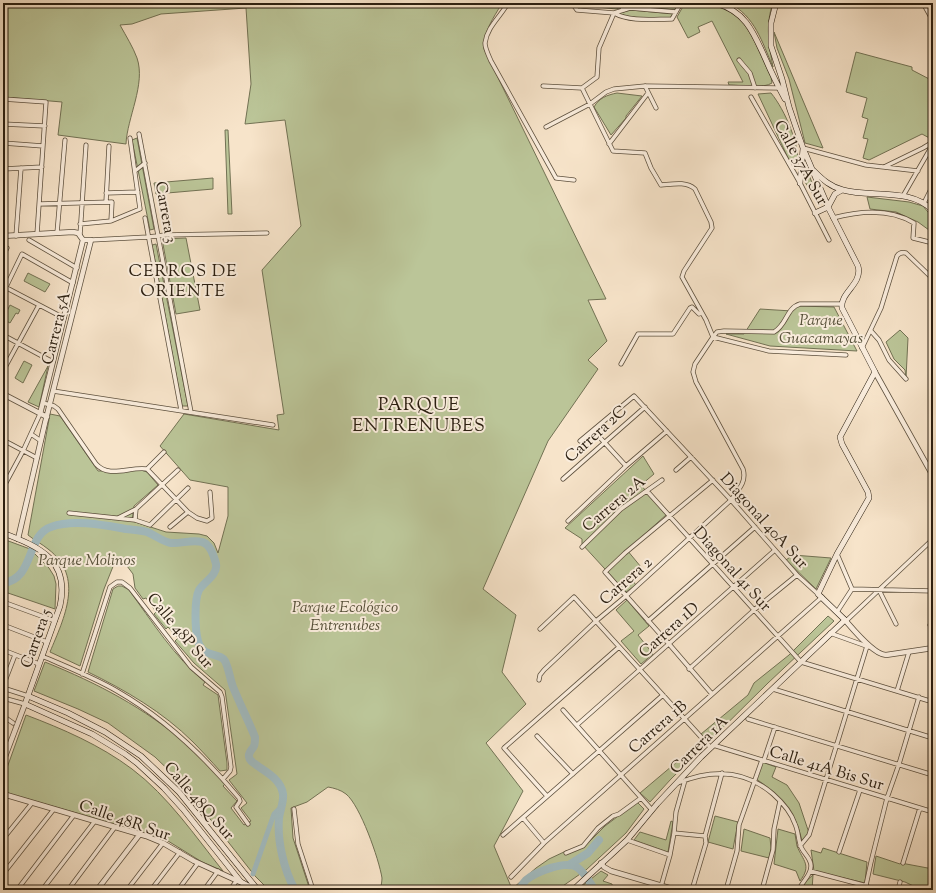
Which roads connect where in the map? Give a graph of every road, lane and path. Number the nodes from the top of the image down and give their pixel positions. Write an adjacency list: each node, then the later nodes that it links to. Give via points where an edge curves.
1 (508, 3): 45 (street, via 492,25 486,43 487,51 556,178)
2 (572, 3): 9 (street, via 577,10)
3 (619, 3): 8 (street)
4 (681, 3): 10 (street)
5 (716, 3): 17 (main road, Calle 37A Sur, via 731,9 748,23)
6 (776, 3): 22 (main road, via 772,17 771,40)
7 (923, 3): 11 (street)
8 (624, 10): 9 (street); 10 (street, via 630,8)
9 (614, 12): 10 (street, via 627,18 672,20); 15 (street, via 599,48 597,77)
10 (676, 12)
11 (933, 21)
12 (739, 60): 16 (street, via 750,73)
13 (543, 86): 15 (street)
14 (645, 86): 16 (street); 18 (street); 21 (street, via 606,92)
15 (582, 88): 21 (street)
16 (756, 88): 17 (street)
17 (779, 88): 22 (main road, Calle 37A Sur)
18 (648, 93): 23 (street); 32 (street)
19 (751, 96): 46 (street, Calle 37A Sur)
20 (3, 99): 25 (street, via 46,102)
21 (590, 104): 26 (street); 32 (street)
22 (789, 107): 36 (main road, Calle 37A Sur)
23 (656, 108)
24 (3, 124): 25 (street)
25 (45, 126): 34 (street)
26 (546, 127)
27 (139, 134): 37 (street, Carrera 3)
28 (130, 138): 44 (street, Carrera 3)
29 (65, 140): 56 (street)
30 (3, 143): 34 (street)
31 (933, 143): 39 (street); 43 (street)
32 (609, 144): 85 (street, via 613,151 645,153 661,185 683,184 695,189 712,228 682,276)
33 (86, 145): 53 (street)
34 (43, 146): 38 (street)
35 (109, 146): 50 (street)
36 (803, 148): 39 (street, via 855,163); 41 (main road, Calle 37A Sur); 46 (main road)
37 (145, 163): 44 (street); 68 (street, Carrera 3)
38 (42, 167): 40 (street); 55 (street)
39 (884, 167): 43 (street)
40 (21, 168): 42 (street); 70 (street)
41 (812, 168): 48 (main road, via 825,182); 57 (main road, Calle 37A Sur)
42 (3, 169)
43 (918, 170): 51 (street)
44 (135, 171): 49 (street, Carrera 3)
45 (574, 180)
46 (800, 183): 59 (street, Calle 37A Sur)
47 (933, 185): 54 (street)
48 (842, 190): 51 (main road); 57 (main road, via 834,194)
49 (138, 192): 50 (street); 62 (street, Carrera 3, via 140,209)
50 (106, 193): 52 (street)
51 (903, 196): 54 (main road)
52 (106, 202): 53 (street); 62 (street, via 112,202)
53 (82, 203): 56 (street); 63 (street)
54 (924, 203): 58 (main road)
55 (39, 204): 56 (street); 66 (street)
56 (60, 204): 64 (street)
57 (828, 207): 59 (main road); 61 (main road, Calle 37A Sur)
58 (933, 211)
59 (815, 213): 75 (street, Calle 37A Sur)
60 (145, 218): 71 (street, Carrera 3)
61 (833, 218): 76 (street, via 869,212 893,214 914,223 913,238); 83 (main road, Calle 37A Sur, via 859,270 858,278)
62 (111, 221): 63 (street)
63 (80, 224): 67 (street)
64 (57, 233): 66 (street); 67 (street, via 74,232)
65 (267, 233): 68 (street)
66 (36, 234): 70 (street)
67 (80, 235): 73 (street)
68 (158, 235): 71 (street); 106 (street, Carrera 3)
69 (3, 236): 70 (street)
70 (16, 236)
71 (148, 237): 74 (street); 105 (street, Carrera 3)
72 (30, 240): 79 (street)
73 (84, 240): 74 (street); 79 (street, Carrera 5A)
74 (91, 240): 100 (street, Carrera 5A)
75 (829, 240)
76 (933, 244)
77 (7, 248): 78 (street)
78 (3, 256)
79 (76, 268): 81 (street, Carrera 5A)
80 (933, 279): 87 (street, via 906,253 897,256 886,295)
81 (73, 283): 82 (street, via 22,254); 86 (street, Carrera 5A)
82 (4, 287): 84 (street)
83 (841, 304): 89 (street, via 800,304 790,310 776,331 724,331 717,332); 91 (main road)
84 (39, 305): 86 (street); 90 (street)
85 (702, 313): 89 (street); 94 (street, via 699,314 690,308 673,334 638,334)
86 (64, 318): 93 (street, Carrera 5A)
87 (870, 331): 91 (street); 97 (street, via 879,340 889,360)
88 (3, 335): 90 (street)
89 (713, 337): 92 (street, via 769,351); 135 (street, Carrera 2, via 695,364 694,376 744,472 743,482)
90 (18, 343): 93 (street); 95 (street)
91 (862, 348): 96 (main road)
92 (846, 355)
93 (53, 362): 102 (street, Carrera 5A)
94 (621, 364)
95 (3, 371)
96 (875, 372): 125 (street); 151 (main road, Carrera 1B, via 840,437 869,498)
97 (906, 379)
98 (932, 380): 99 (street)
99 (933, 387)
100 (53, 391): 103 (street, Carrera 5A); 105 (street)
101 (3, 394): 107 (street)
102 (43, 403): 103 (street); 107 (street, Carrera 5A)
103 (50, 405): 108 (street, Carrera 5A); 122 (street, via 58,409 101,468 114,471)
104 (645, 407): 110 (street, Diagonal 40A Sur, via 634,396); 111 (street, Diagonal 40A Sur); 116 (street, Carrera 2C)
105 (181, 410): 106 (street)
106 (191, 412): 109 (street)
107 (40, 414): 108 (street); 112 (street)
108 (47, 417): 114 (street, Carrera 5A)
109 (273, 425)
110 (593, 430): 115 (street); 116 (street)
111 (667, 431): 119 (street, Diagonal 40A Sur); 121 (street)
112 (31, 434): 114 (street); 117 (street)
113 (3, 440): 117 (street)
114 (41, 441): 120 (street)
115 (580, 441)
116 (605, 442): 121 (street); 126 (street, Carrera 2C)
117 (23, 451): 120 (street); 130 (street)
118 (164, 452): 122 (street)
119 (691, 457): 124 (street); 128 (street, Diagonal 40A Sur)
120 (37, 458): 147 (street)
121 (626, 466): 142 (street)
122 (147, 469): 129 (street)
123 (178, 470): 129 (street)
124 (676, 470)
125 (933, 476)
126 (563, 479)
127 (662, 480): 132 (street, Carrera 2A)
128 (713, 480): 135 (street, Diagonal 40A Sur); 139 (street)
129 (163, 485): 134 (street); 136 (street)
130 (4, 486)
131 (188, 488): 134 (street)
132 (647, 491): 139 (street, Diagonal 41 Sur); 149 (street, Carrera 2A, via 621,509)
133 (210, 492): 137 (street, via 212,518 207,521)
134 (177, 499): 137 (street); 141 (street, via 150,525)
135 (731, 500): 144 (street, Diagonal 40A Sur); 146 (street, Carrera 2)
136 (136, 509): 140 (street); 141 (street)
137 (188, 512): 143 (street)
138 (69, 514): 140 (street)
139 (670, 516): 146 (street, Diagonal 41 Sur); 158 (street, via 604,572)
140 (117, 518): 141 (street)
141 (135, 520)
142 (568, 521)
143 (170, 527)
144 (754, 527): 150 (street, Diagonal 40A Sur); 152 (street)
145 (3, 533): 147 (main road)
146 (690, 538): 152 (street, Diagonal 41 Sur); 158 (street, Carrera 2)
147 (18, 539): 164 (main road, Carrera 5, via 30,543 49,556 57,567 62,594)
148 (933, 539): 156 (street)
149 (582, 547)
150 (775, 550): 153 (street, Diagonal 40A Sur); 154 (street, Carrera 1D)
151 (837, 554): 155 (street); 159 (main road, Carrera 1B)
152 (712, 563): 154 (street, Diagonal 41 Sur); 166 (street)
153 (797, 575): 159 (street, Diagonal 40A Sur); 161 (street)
154 (733, 587): 161 (street, Diagonal 41 Sur); 175 (street, Carrera 1D)
155 (852, 589): 156 (street); 162 (street)
156 (879, 590): 157 (street); 163 (street); 168 (street)
157 (933, 591)
158 (626, 596): 165 (street, Carrera 2); 166 (street)
159 (820, 596): 162 (main road, Diagonal 40A Sur); 173 (street, Carrera 1B)
160 (3, 602): 164 (street)
161 (754, 610): 173 (street, Diagonal 41 Sur); 186 (street)
162 (837, 612): 163 (main road, Diagonal 40A Sur)
163 (846, 620): 172 (main road, Carrera 1A); 179 (street, Diagonal 40A Sur)
164 (55, 621): 174 (main road, Carrera 5)
165 (596, 621): 170 (street, via 574,597); 177 (street); 190 (street, Carrera 2, via 544,670)
166 (648, 621): 175 (street)
167 (933, 621): 171 (street, via 930,625)
168 (896, 624)
169 (3, 625): 174 (street)
170 (540, 629)
171 (933, 629)
172 (830, 633): 176 (street); 184 (main road, Carrera 1A)
173 (777, 636): 184 (street, Diagonal 41 Sur); 194 (street, Carrera 1B)
174 (47, 642): 183 (main road, Carrera 5)
175 (669, 644): 186 (street); 187 (street, Carrera 1D)
176 (867, 646): 179 (street); 189 (street)
177 (619, 647): 187 (street); 231 (street, via 504,748)
178 (933, 648): 181 (street)
179 (873, 649): 181 (street, Diagonal 40A Sur, via 882,655)
180 (3, 650): 182 (street)
181 (909, 652): 193 (street)
182 (15, 654): 185 (street); 191 (street)
183 (42, 656): 185 (main road, Carrera 5); 188 (street)
184 (801, 662): 189 (street); 192 (main road, Carrera 1A)
185 (39, 664): 196 (main road, Carrera 5)
186 (689, 669): 194 (street)
187 (640, 670): 195 (street); 207 (street, Carrera 1D)
188 (82, 674): 224 (street, via 118,692 152,714 193,747); 224 (street, Calle 48P Sur, via 110,587 119,581 126,584 187,662 222,696 231,767)
189 (857, 679): 193 (street); 202 (street)
190 (539, 680)
191 (3, 687): 196 (street, Calle 48Q Sur)
192 (773, 689): 202 (street); 214 (main road, Carrera 1A)
193 (897, 691): 198 (street)
194 (712, 694): 204 (street, Carrera 1B)
195 (663, 695): 204 (street); 216 (street)
196 (28, 696): 200 (main road, Carrera 5); 280 (main road, Calle 48Q Sur, via 100,729 141,756 179,792)
197 (3, 698): 200 (street, Calle 48Q Sur)
198 (919, 698): 199 (street); 209 (street)
199 (933, 702)
200 (25, 704): 213 (street, Carrera 5); 266 (main road, Calle 48Q Sur, via 92,734 137,763 183,809)
201 (563, 710): 207 (street)
202 (847, 712): 209 (street); 215 (street)
203 (3, 716): 206 (street)
204 (685, 719): 214 (street); 222 (street, Carrera 1B)
205 (748, 719): 208 (street)
206 (13, 724)
207 (577, 725): 216 (street)
208 (774, 727): 215 (street); 217 (street)
209 (908, 731): 211 (street); 219 (street)
210 (537, 736): 221 (street)
211 (933, 738)
212 (3, 740): 213 (street)
213 (9, 746): 218 (street, Carrera 5)
214 (712, 746): 217 (street, Calle 41A Bis Sur); 228 (main road, Carrera 1A)
215 (836, 746): 219 (street); 226 (street)
216 (599, 751): 221 (street); 222 (street)
217 (763, 760): 226 (street, Calle 41A Bis Sur); 227 (street)
218 (3, 762)
219 (899, 764): 223 (street); 233 (street)
220 (722, 773): 225 (street); 227 (street, via 736,774); 249 (street)
221 (573, 774): 231 (street)
222 (621, 775): 232 (street); 253 (street, Carrera 1B)
223 (933, 775)
224 (223, 779): 244 (street, via 239,798 236,807)
225 (685, 780): 228 (street); 246 (street, via 676,812)
226 (826, 780): 229 (street, Calle 41A Bis Sur); 254 (street, via 809,835)
227 (754, 781): 234 (street); 284 (street, via 739,825 737,851)
228 (675, 784): 239 (main road, Carrera 1A)
229 (860, 790): 233 (street, Calle 41A Bis Sur); 256 (street)
230 (3, 794): 235 (street, Calle 48R Sur)
231 (547, 796): 242 (street)
232 (641, 798): 239 (street); 257 (street, via 598,828 583,846)
233 (887, 798): 236 (street, Calle 41A Bis Sur); 269 (street)
234 (780, 801): 254 (street, via 795,822); 285 (street, via 773,835 772,857)
235 (32, 803): 237 (street, Calle 48R Sur); 250 (street)
236 (920, 808): 240 (street, Calle 41A Bis Sur); 261 (street)
237 (54, 809): 241 (street, Calle 48R Sur); 264 (street)
238 (294, 809): 281 (street, via 298,844)
239 (652, 810): 251 (main road, Carrera 1A)
240 (933, 812)
241 (74, 815): 243 (street, Calle 48R Sur); 271 (street)
242 (523, 818): 248 (street); 253 (street)
243 (95, 821): 245 (street, Calle 48R Sur); 272 (street)
244 (248, 824)
245 (115, 827): 247 (street, Calle 48R Sur); 273 (street)
246 (674, 833): 249 (street); 258 (street)
247 (140, 834): 252 (street, Calle 48R Sur); 274 (street)
248 (503, 835)
249 (705, 836): 283 (street, via 706,843)
250 (4, 837)
251 (627, 840): 258 (street); 260 (main road, Carrera 1A)
252 (163, 843): 255 (street, Calle 48R Sur); 275 (street)
253 (544, 843): 265 (street, Carrera 1B)
254 (800, 846): 263 (street, via 810,860)
255 (180, 852): 259 (street, Calle 48R Sur); 276 (street)
256 (839, 852)
257 (566, 853)
258 (670, 855): 268 (street)
259 (198, 863): 262 (street, Calle 48R Sur); 277 (street)
260 (601, 863): 268 (street, via 611,871); 270 (main road, Carrera 1A)
261 (903, 863)
262 (218, 871): 266 (street, Calle 48R Sur); 278 (street)
263 (810, 871): 269 (street); 286 (street)
264 (3, 874)
265 (511, 877)
266 (239, 881): 279 (street); 280 (main road, Calle 48R Sur)
267 (900, 882): 287 (street)
268 (661, 888): 282 (street)
269 (866, 888)
270 (576, 889)
271 (17, 890)
272 (42, 890)
273 (68, 890)
274 (97, 890)
275 (127, 890)
276 (151, 890)
277 (178, 890)
278 (204, 890)
279 (230, 890)
280 (256, 890)
281 (313, 890)
282 (676, 890)
283 (692, 890)
284 (726, 890)
285 (762, 890)
286 (799, 890)
287 (898, 890)

